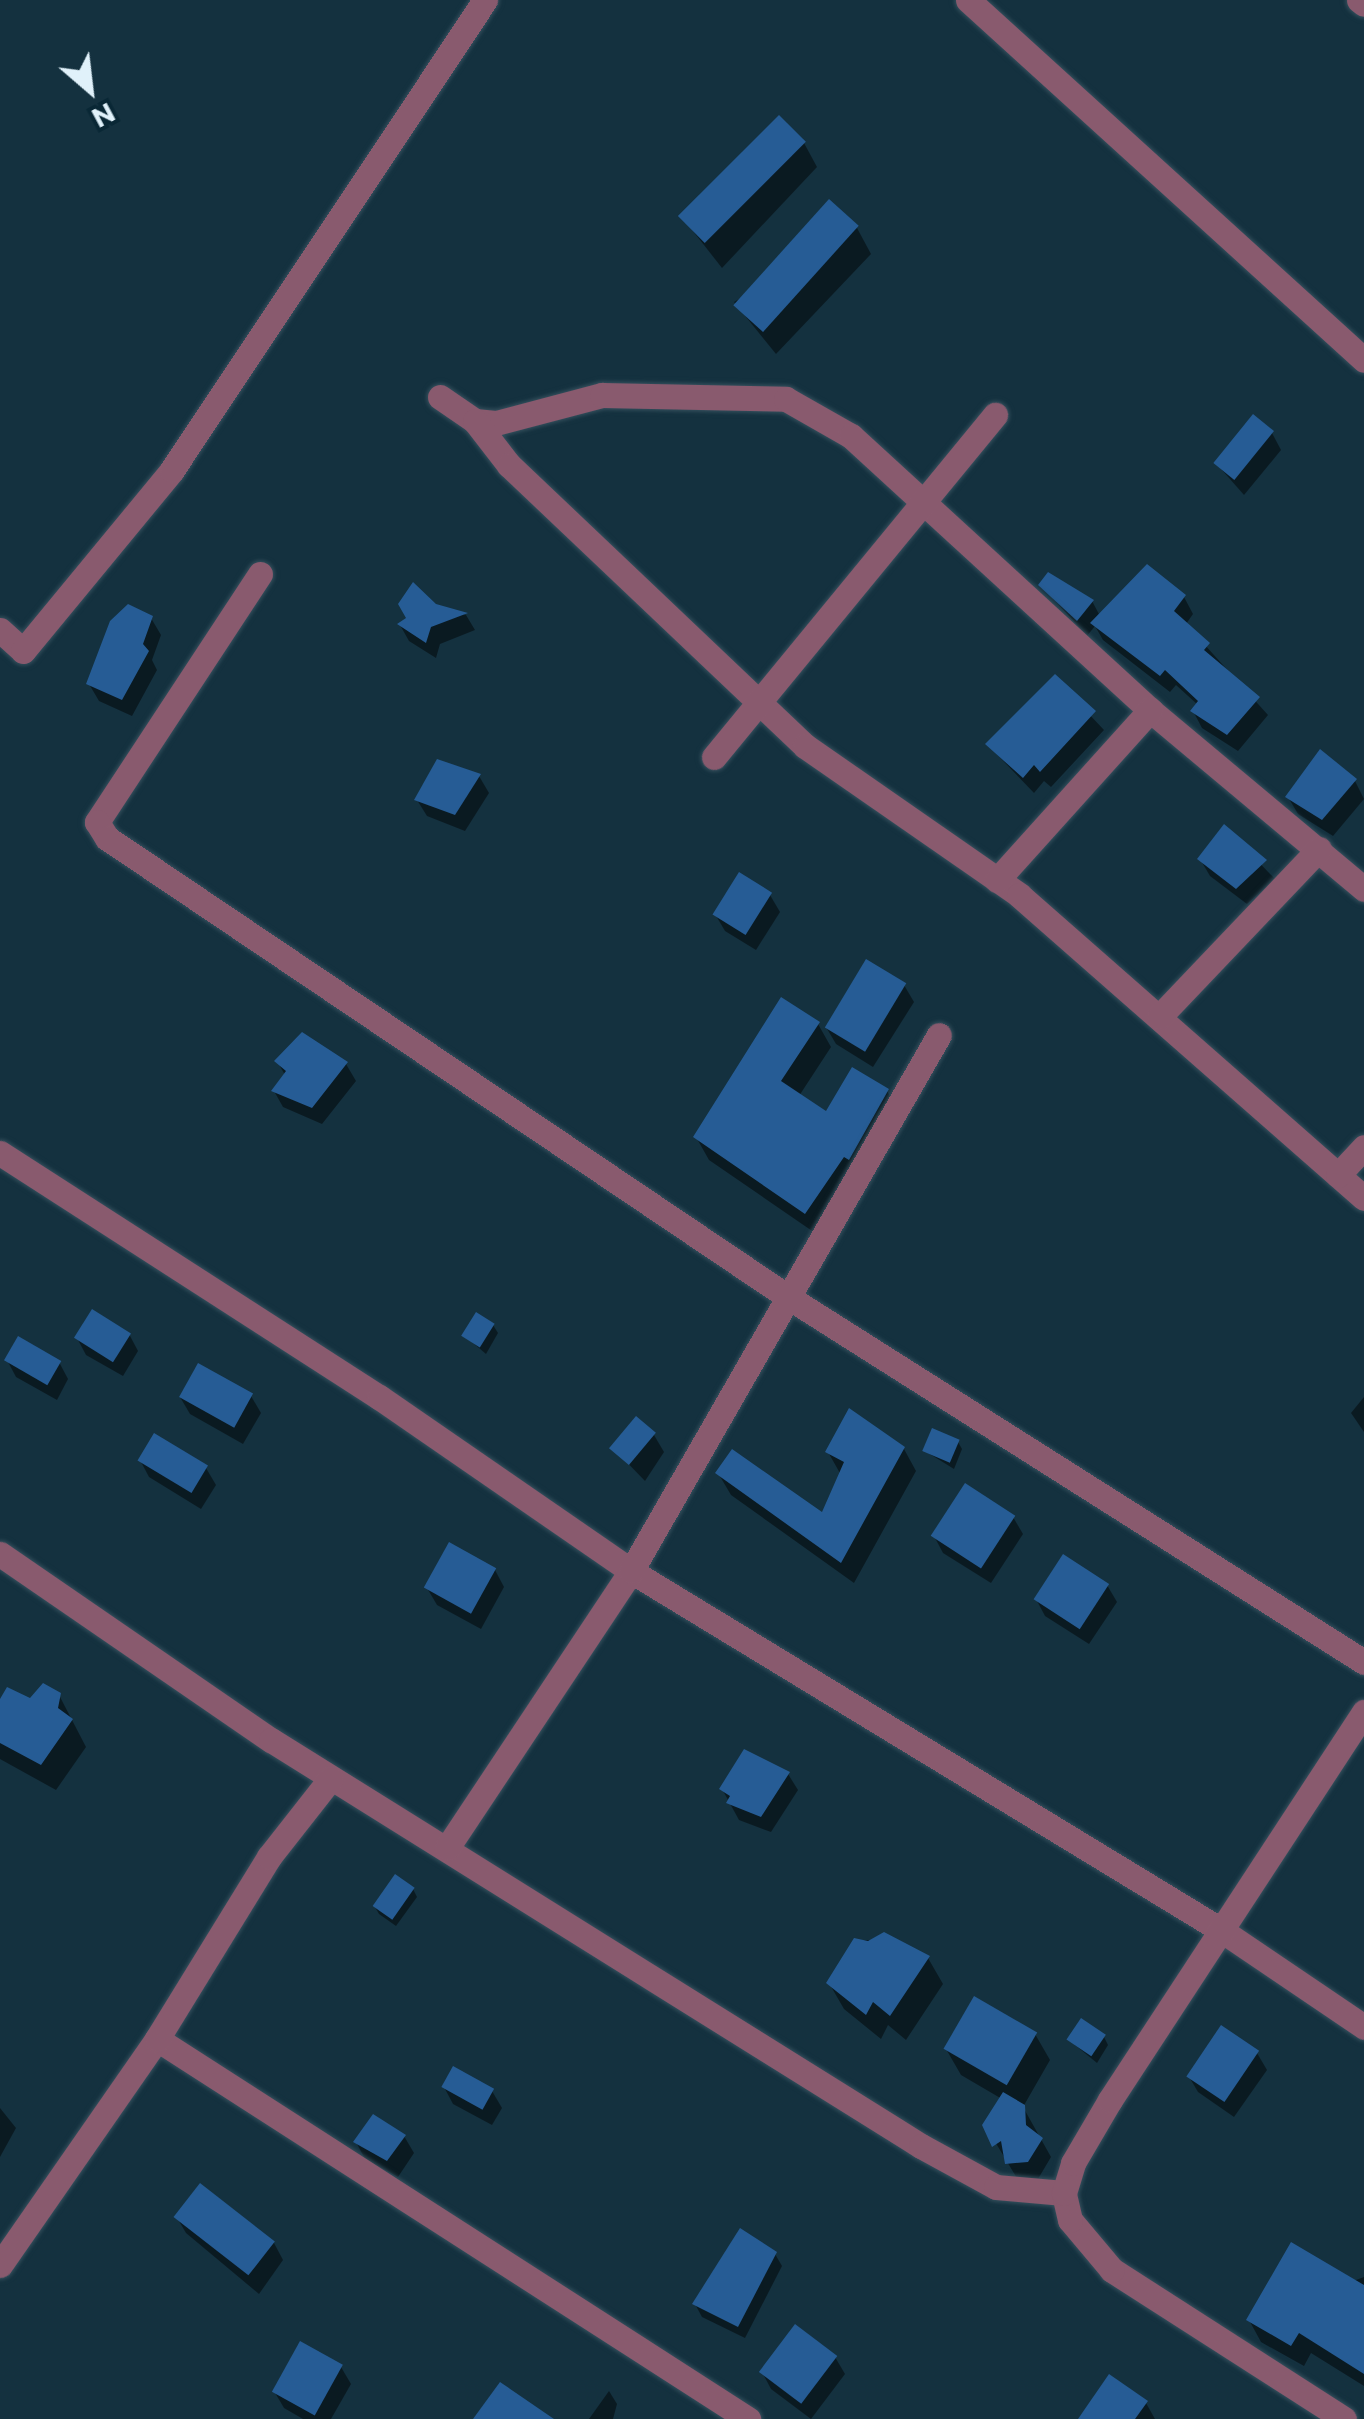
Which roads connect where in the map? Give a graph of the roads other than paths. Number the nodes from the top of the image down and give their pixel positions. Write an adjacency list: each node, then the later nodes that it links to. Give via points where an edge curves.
1 (485, 0): 9 (street, via 172,470 23,651)
2 (968, 0): 3 (street)
3 (1364, 360)
4 (440, 397): 6 (street)
5 (995, 415): 7 (street)
6 (475, 421): 7 (street, via 496,423 602,395 786,399 850,436); 10 (street, via 509,465)
7 (919, 503): 10 (street); 11 (street)
8 (260, 574): 22 (street, via 98,822 107,838)
9 (0, 630)
10 (760, 700): 12 (street); 14 (street, via 806,746)
11 (1150, 710): 13 (street); 14 (street)
12 (714, 756)
13 (1319, 849): 15 (street); 16 (street)
14 (997, 880): 16 (street)
15 (1364, 889)
16 (1158, 1017): 20 (street)
17 (939, 1035): 22 (street)
18 (1364, 1146): 20 (street)
19 (0, 1153): 24 (street, via 380,1397)
20 (1338, 1175): 21 (street)
21 (1364, 1198)
22 (788, 1297): 24 (street); 25 (street)
23 (0, 1554): 27 (street)
24 (631, 1572): 28 (street); 29 (street)
25 (1364, 1662)
26 (1364, 1712): 29 (street)
27 (331, 1778): 28 (street); 31 (street, via 268,1857)
28 (447, 1848): 32 (street, via 921,2146 996,2186)
29 (1221, 1930): 30 (street); 32 (street, via 1110,2100 1073,2163)
30 (1364, 2027)
31 (157, 2039): 33 (street); 35 (street)
32 (1064, 2193): 34 (street, via 1070,2220 1112,2270)
33 (0, 2265)
34 (1310, 2409): 36 (street)
35 (748, 2419)
36 (1344, 2419)

